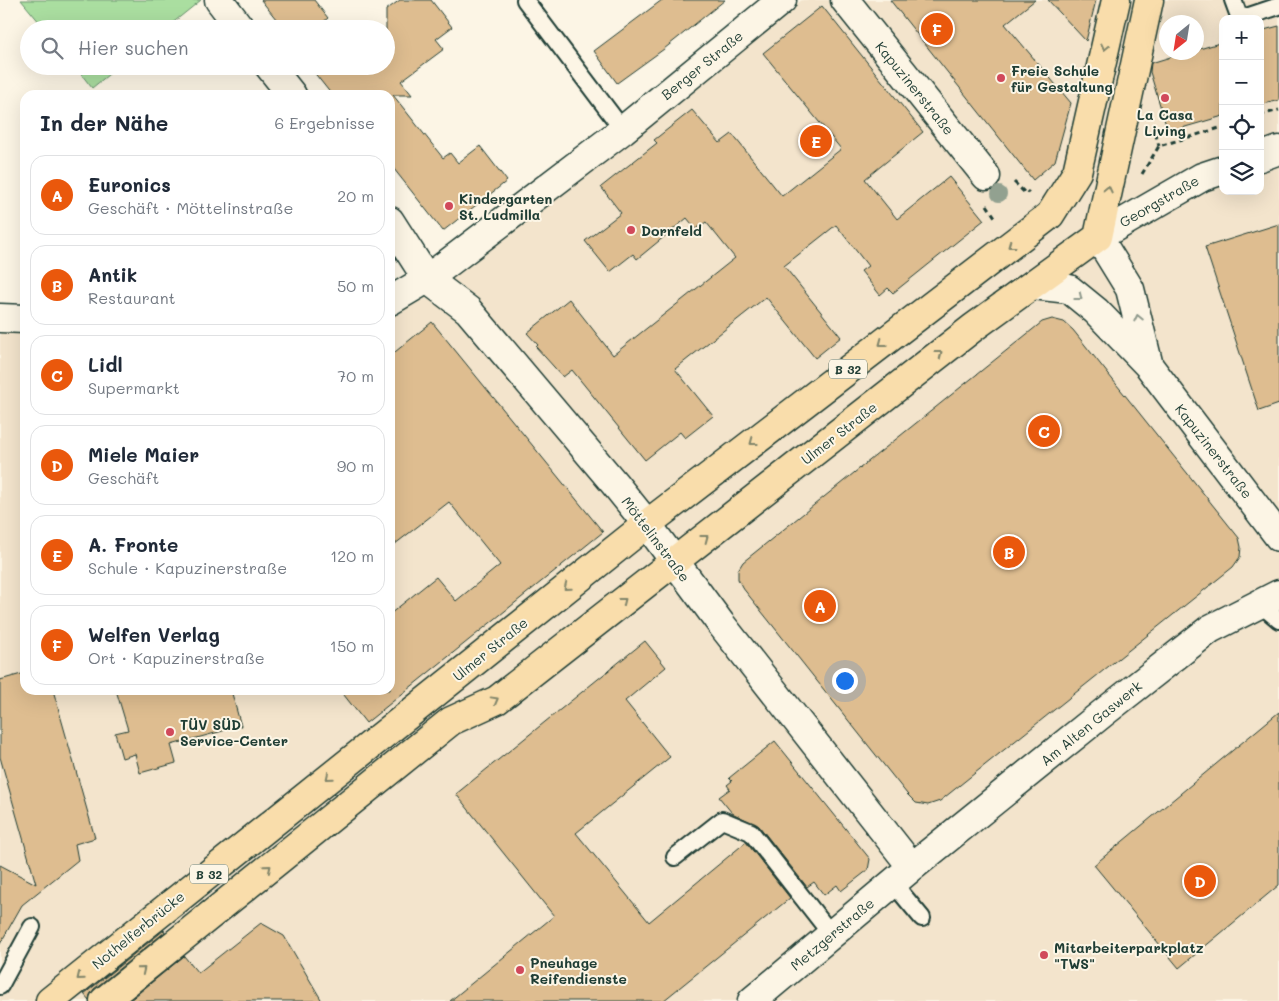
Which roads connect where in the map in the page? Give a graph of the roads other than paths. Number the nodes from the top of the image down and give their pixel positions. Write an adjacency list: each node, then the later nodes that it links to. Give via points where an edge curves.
1 (219, 0): 11 (street)
2 (524, 0): 14 (lane)
3 (782, 0): 14 (street, Berger Straße)
4 (845, 0): 18 (street, Kapuzinerstraße)
5 (1116, 0): 27 (main road, Ulmer Straße / B 32, one-way to 27, via 1077,172 1050,215)
6 (1150, 0): 20 (main road, one-way to 6)
7 (1233, 0): 9 (lane)
8 (1279, 6): 10 (lane)
9 (1239, 15)
10 (1252, 15)
11 (234, 20)
12 (277, 75): 13 (street)
13 (288, 90)
14 (623, 130): 21 (street, Berger Straße)
15 (1279, 150): 16 (street)
16 (1264, 156)
17 (1219, 171): 20 (street, Georgstraße, via 1202,177)
18 (986, 176)
19 (395, 229): 21 (street, Möttelinstraße)
20 (1098, 237): 22 (main road, Ulmer Straße / B 32); 26 (street, Kapuzinerstraße, one-way to 20, via 1130,289)
21 (427, 279): 23 (street, Berger Straße); 27 (street, Möttelinstraße, via 468,310)
22 (1033, 284): 26 (street, Kapuzinerstraße, one-way to 26, via 1070,289); 29 (main road, Ulmer Straße / B 32, one-way to 22)
23 (395, 298)
24 (0, 318): 25 (street)
25 (20, 319)
26 (1149, 366): 28 (street, Kapuzinerstraße)
27 (647, 524): 29 (street, Möttelinstraße); 31 (main road, Ulmer Straße / B 32, one-way to 31)
28 (1279, 537)
29 (674, 561): 33 (street, Möttelinstraße); 39 (main road, Ulmer Straße / B 32, one-way to 29, via 451,721 497,700)
30 (1273, 606): 33 (street, Am Alten Gaswerk, via 1210,629)
31 (367, 747): 38 (main road, Nothelferbrücke / B 32, one-way to 38)
32 (675, 857): 36 (lane, via 722,820 751,832)
33 (903, 875): 34 (lane); 36 (street, Metzgerstraße)
34 (922, 918)
35 (32, 927): 37 (lane)
36 (832, 934): 40 (street, Metzgerstraße)
37 (0, 985)
38 (50, 1001)
39 (104, 1001)
40 (752, 1001)

